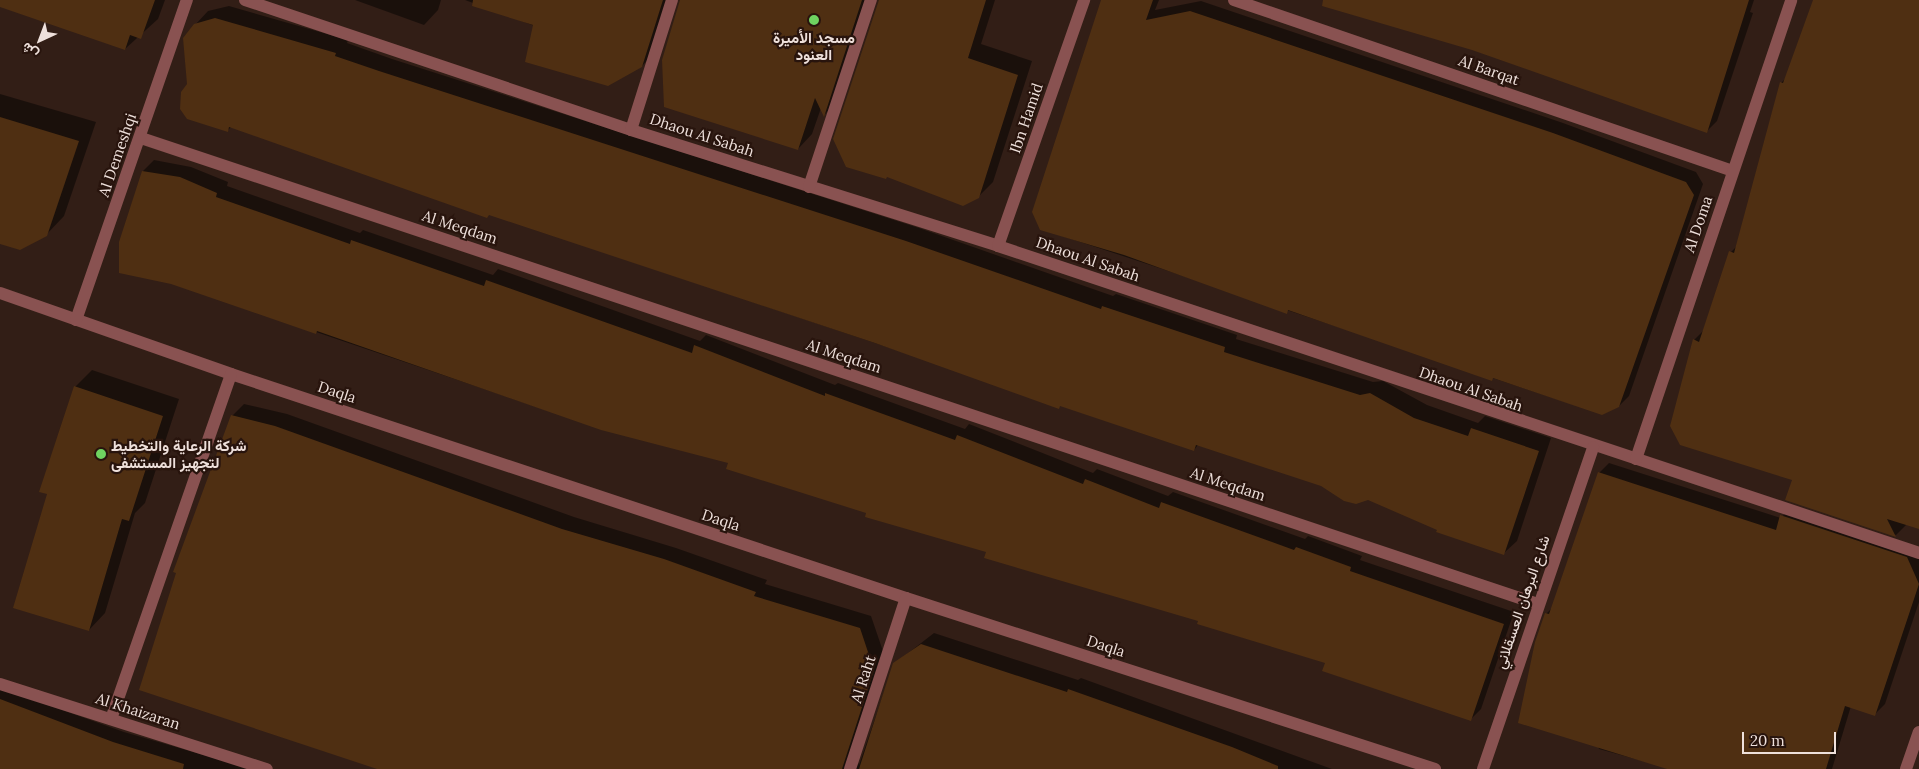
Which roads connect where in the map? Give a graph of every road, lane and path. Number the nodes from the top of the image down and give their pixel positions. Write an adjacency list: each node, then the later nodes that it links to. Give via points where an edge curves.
1 (187, 0): 9 (street, Al Demeshqi)
2 (245, 0): 8 (street, Dhaou Al Sabah)
3 (672, 0): 8 (street)
4 (871, 0): 11 (street)
5 (1084, 0): 12 (street, Ibn Hamid)
6 (1234, 0): 10 (street, Al Barqat)
7 (1791, 0): 10 (street, Al Doma)
8 (631, 130): 11 (street, Dhaou Al Sabah)
9 (140, 138): 14 (street, Al Demeshqi); 20 (street, Al Meqdam)
10 (1734, 171): 17 (street, Al Doma)
11 (809, 187): 12 (street, Dhaou Al Sabah)
12 (998, 246): 16 (street, Dhaou Al Sabah)
13 (0, 293): 14 (street, Daqla)
14 (76, 320): 15 (street, Daqla)
15 (231, 374): 19 (street, Daqla); 22 (street)
16 (1593, 447): 17 (street, Dhaou Al Sabah); 20 (street, شارع البرهان العسقلاني)
17 (1636, 459): 18 (street, Dhaou Al Sabah)
18 (1919, 553)
19 (906, 598): 25 (street, Al Raht); 26 (street, Daqla)
20 (1538, 604): 27 (street, شارع البرهان العسقلاني)
21 (0, 684): 22 (street, Al Khaizaran)
22 (111, 719): 24 (street, Al Khaizaran)
23 (1919, 732): 28 (street)
24 (266, 769)
25 (850, 769)
26 (1435, 769)
27 (1483, 769)
28 (1906, 769)

